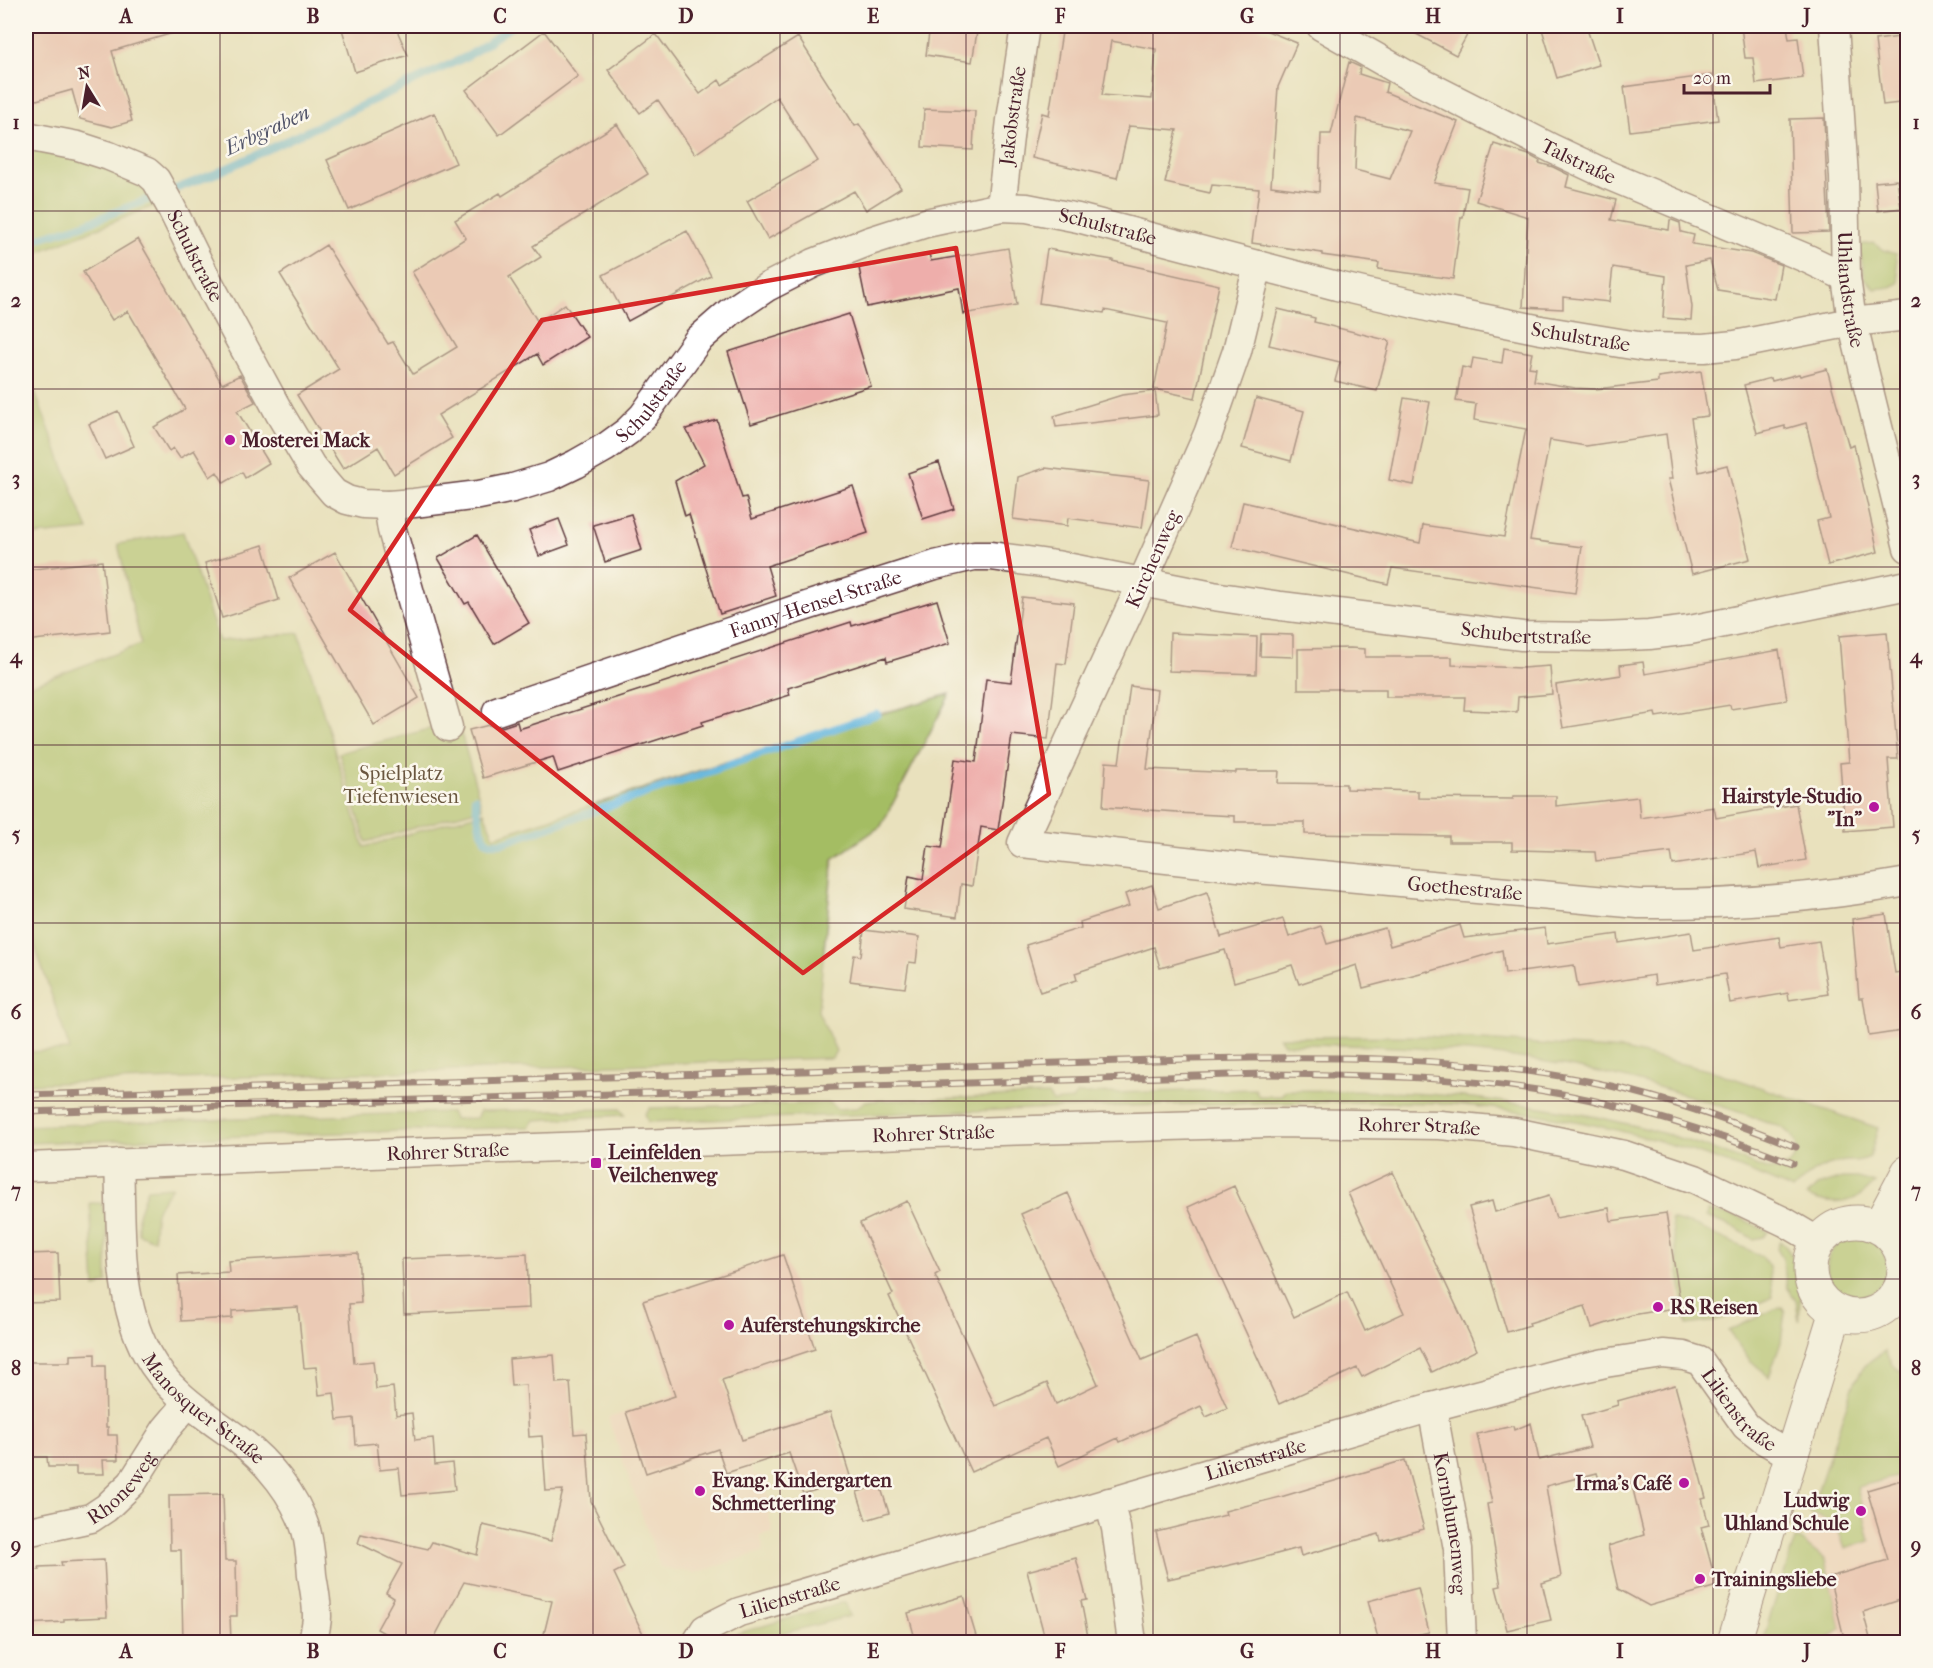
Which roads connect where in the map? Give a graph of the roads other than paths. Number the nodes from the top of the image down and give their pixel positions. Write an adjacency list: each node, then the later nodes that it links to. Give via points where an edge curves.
1 (1025, 26): 5 (street, Jakobstraße)
2 (1321, 26): 7 (street, Talstraße, via 1407,75 1610,176)
3 (1834, 26): 7 (street, Uhlandstraße)
4 (26, 136): 10 (street, Schulstraße, via 109,156 147,172 156,180 311,466 334,493 347,500)
5 (1001, 207): 6 (street, Schulstraße, via 1078,218); 10 (street, Schulstraße, via 926,223 870,241 766,287 698,340 643,416 628,430 576,464 513,488)
6 (1258, 265): 9 (street, Schulstraße, via 1483,319 1644,347 1735,345); 12 (street, Kirchenweg, via 1219,406)
7 (1846, 277): 9 (street, Uhlandstraße)
8 (1908, 316): 9 (street, Schulstraße)
9 (1852, 322): 11 (street, Uhlandstraße)
10 (388, 505): 15 (street)
11 (1908, 548)
12 (1143, 581): 13 (street, Schubertstraße, via 1213,596 1352,616 1560,637 1690,630); 14 (street, Fanny-Hensel-Straße, via 991,556 956,559); 16 (street, Kirchenweg)
13 (1908, 585)
14 (497, 711)
15 (448, 727)
16 (1022, 843): 17 (street, Goethestraße, via 1639,904 1768,900)
17 (1908, 882)
18 (119, 1163): 19 (street, Rohrer Straße); 22 (street, Rohrer Straße, via 933,1132 1270,1124 1440,1125 1514,1132 1624,1155 1695,1179); 25 (street, Manosquer Straße, via 124,1274 132,1322 148,1356)
19 (26, 1167)
20 (1908, 1172): 21 (main road)
21 (1879, 1227): 22 (main road, via 1863,1222 1846,1223); 23 (main road, via 1900,1247 1904,1262)
22 (1819, 1242): 24 (main road, via 1810,1272 1814,1288)
23 (1902, 1299): 24 (main road, via 1870,1314)
24 (1836, 1311): 27 (main road)
25 (188, 1403): 29 (street, Rhoneweg, via 166,1429 132,1483 106,1508 91,1518); 30 (street, Manosquer Straße, via 242,1442 288,1491 309,1544 317,1617)
26 (1432, 1407): 27 (street, Lilienstraße, via 1560,1373 1664,1353 1700,1361 1746,1426); 28 (street, Lilienstraße); 33 (street, Kornblumenweg, via 1458,1550)
27 (1791, 1455): 34 (main road)
28 (1109, 1502): 31 (street, Lilienstraße, via 739,1612 705,1629); 32 (street)
29 (26, 1532)
30 (313, 1642)
31 (697, 1642)
32 (1132, 1642)
33 (1462, 1642)
34 (1734, 1642)

